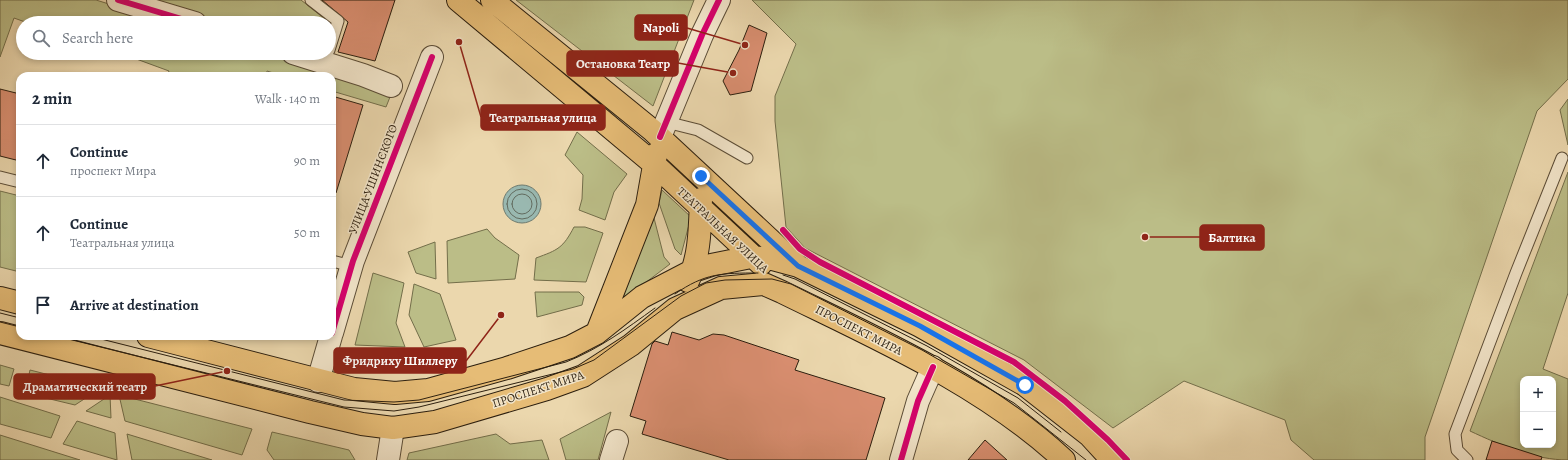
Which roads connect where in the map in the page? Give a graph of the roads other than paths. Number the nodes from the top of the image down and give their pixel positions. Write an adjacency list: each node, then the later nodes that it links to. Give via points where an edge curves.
1 (118, 0): 6 (street)
2 (312, 0): 7 (lane)
3 (458, 0): 14 (main road, ТЕАТРАЛЬНАЯ УЛИЦА)
4 (492, 0): 11 (main road, ТЕАТРАЛЬНАЯ УЛИЦА)
5 (718, 0): 11 (street)
6 (172, 16)
7 (332, 16)
8 (432, 57): 20 (street, УЛИЦА УШИНСКОГО, via 396,147)
9 (336, 60): 10 (street)
10 (392, 86)
11 (663, 130): 12 (lane, via 698,130); 14 (main road); 15 (main road, ТЕАТРАЛЬНАЯ УЛИЦА)
12 (747, 158)
13 (1562, 158): 43 (lane, via 1455,434 1457,450)
14 (654, 164): 18 (main road, ТЕАТРАЛЬНАЯ УЛИЦА); 29 (main road, via 647,205)
15 (701, 176): 18 (main road); 21 (main road, ТЕАТРАЛЬНАЯ УЛИЦА)
16 (0, 177): 17 (lane)
17 (16, 181)
18 (701, 209): 19 (main road, ТЕАТРАЛЬНАЯ УЛИЦА); 22 (main road)
19 (751, 257): 21 (main road); 22 (main road); 23 (main road, ТЕАТРАЛЬНАЯ УЛИЦА, via 768,270)
20 (342, 264): 26 (street, УЛИЦА УШИНСКОГО)
21 (798, 266): 42 (main road, via 920,326 1025,385 1089,435)
22 (692, 271): 27 (main road); 29 (main road, via 642,297)
23 (782, 292): 27 (main road, ПРОСПЕКТ МИРА, via 764,284 721,288); 34 (main road, ПРОСПЕКТ МИРА)
24 (0, 298): 25 (main road)
25 (16, 302)
26 (336, 305)
27 (675, 309): 38 (main road, ПРОСПЕКТ МИРА, via 631,345 583,376 548,389 435,422)
28 (0, 333): 30 (main road, ПРОСПЕКТ МИРА)
29 (597, 333): 36 (main road, via 570,347 507,368 428,390)
30 (16, 337)
31 (27, 340): 37 (main road, ПРОСПЕКТ МИРА)
32 (163, 340): 35 (main road)
33 (328, 346): 35 (street)
34 (933, 368): 40 (street, via 918,401); 41 (main road, ПРОСПЕКТ МИРА, via 1015,419)
35 (318, 381): 36 (main road, via 354,389); 37 (main road)
36 (395, 393): 38 (main road)
37 (310, 412): 38 (main road, ПРОСПЕКТ МИРА)
38 (393, 428): 39 (street)
39 (388, 460)
40 (901, 460)
41 (1064, 460)
42 (1112, 460)
43 (1467, 460)

